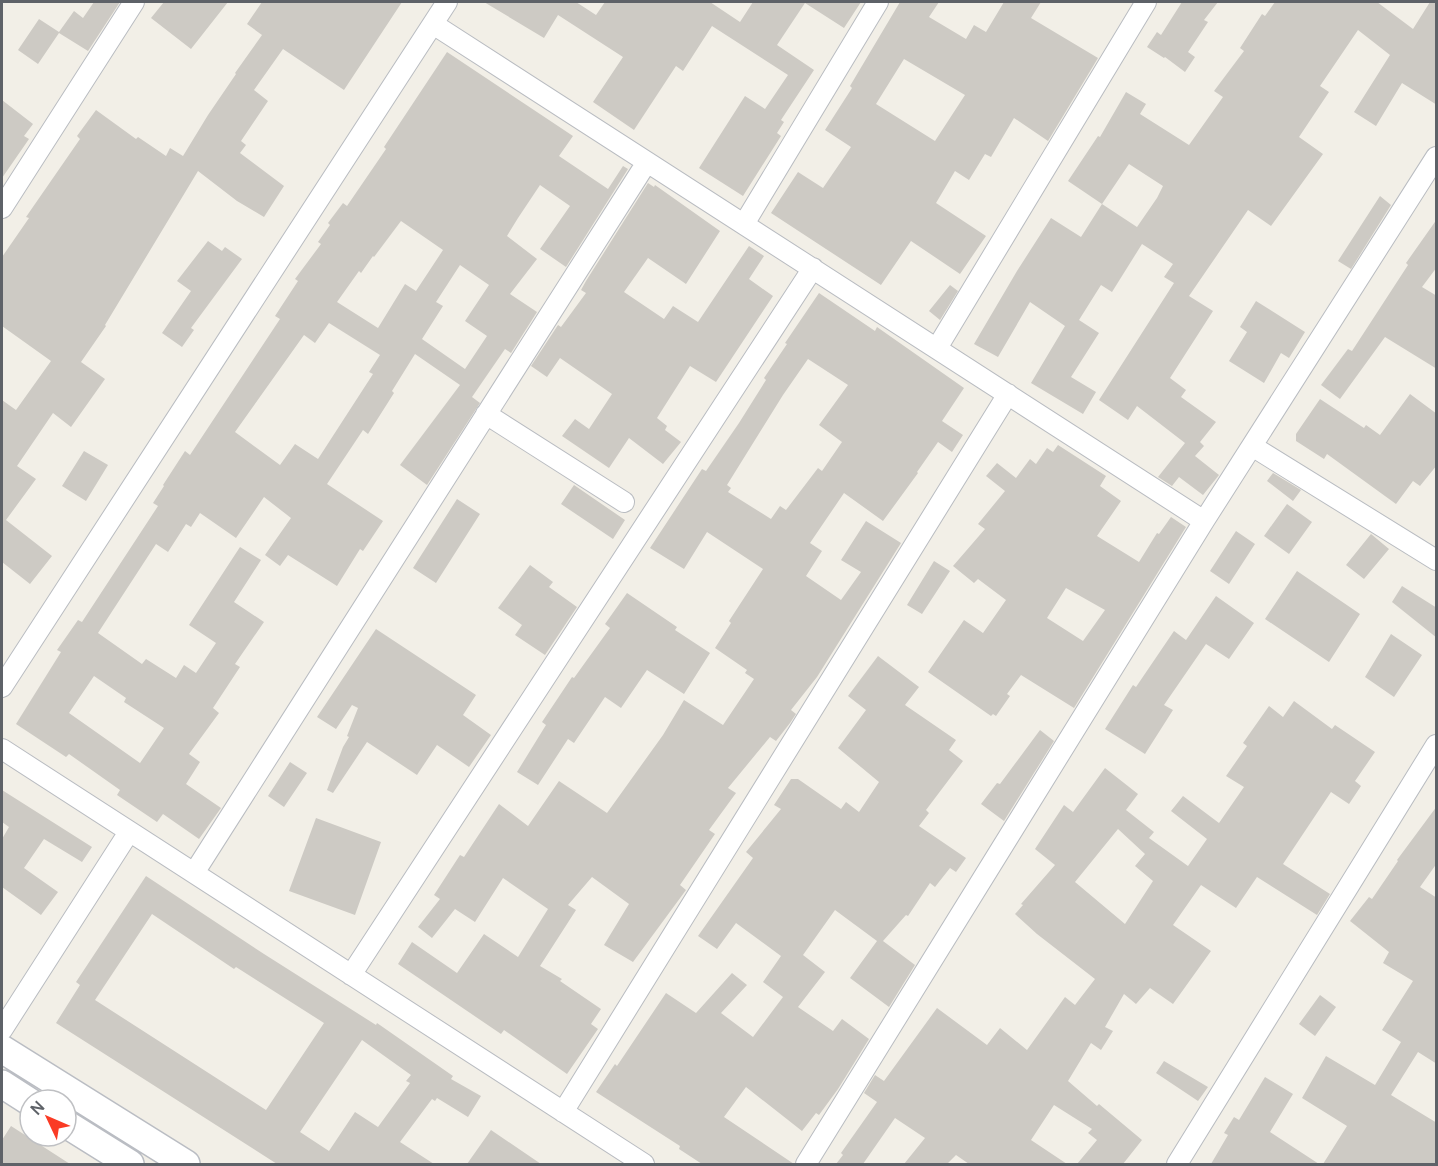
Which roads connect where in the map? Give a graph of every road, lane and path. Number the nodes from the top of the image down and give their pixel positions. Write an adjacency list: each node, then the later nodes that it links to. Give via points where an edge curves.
1 (134, 2): 8 (street)
2 (447, 2): 5 (street)
3 (878, 2): 9 (street)
4 (1146, 2): 11 (street)
5 (433, 24): 7 (street); 18 (street)
6 (1437, 157): 14 (street)
7 (647, 162): 9 (street); 13 (street)
8 (2, 208)
9 (744, 224): 10 (street)
10 (813, 268): 11 (street); 23 (street)
11 (937, 348): 12 (street)
12 (1008, 394): 16 (street); 28 (street)
13 (486, 414): 15 (street); 22 (street)
14 (1252, 446): 16 (street); 17 (street)
15 (624, 502)
16 (1204, 521): 33 (street)
17 (1437, 560)
18 (2, 687)
19 (1437, 745): 34 (street)
20 (2, 749): 21 (street)
21 (129, 831): 22 (street); 24 (street)
22 (194, 873): 23 (street)
23 (351, 975): 28 (street)
24 (2, 1030)
25 (2, 1048): 31 (main road)
26 (2, 1084): 27 (main road)
27 (18, 1094)
28 (563, 1112): 32 (street)
29 (78, 1132): 30 (main road)
30 (130, 1164)
31 (186, 1164)
32 (644, 1164)
33 (806, 1164)
34 (1177, 1164)

